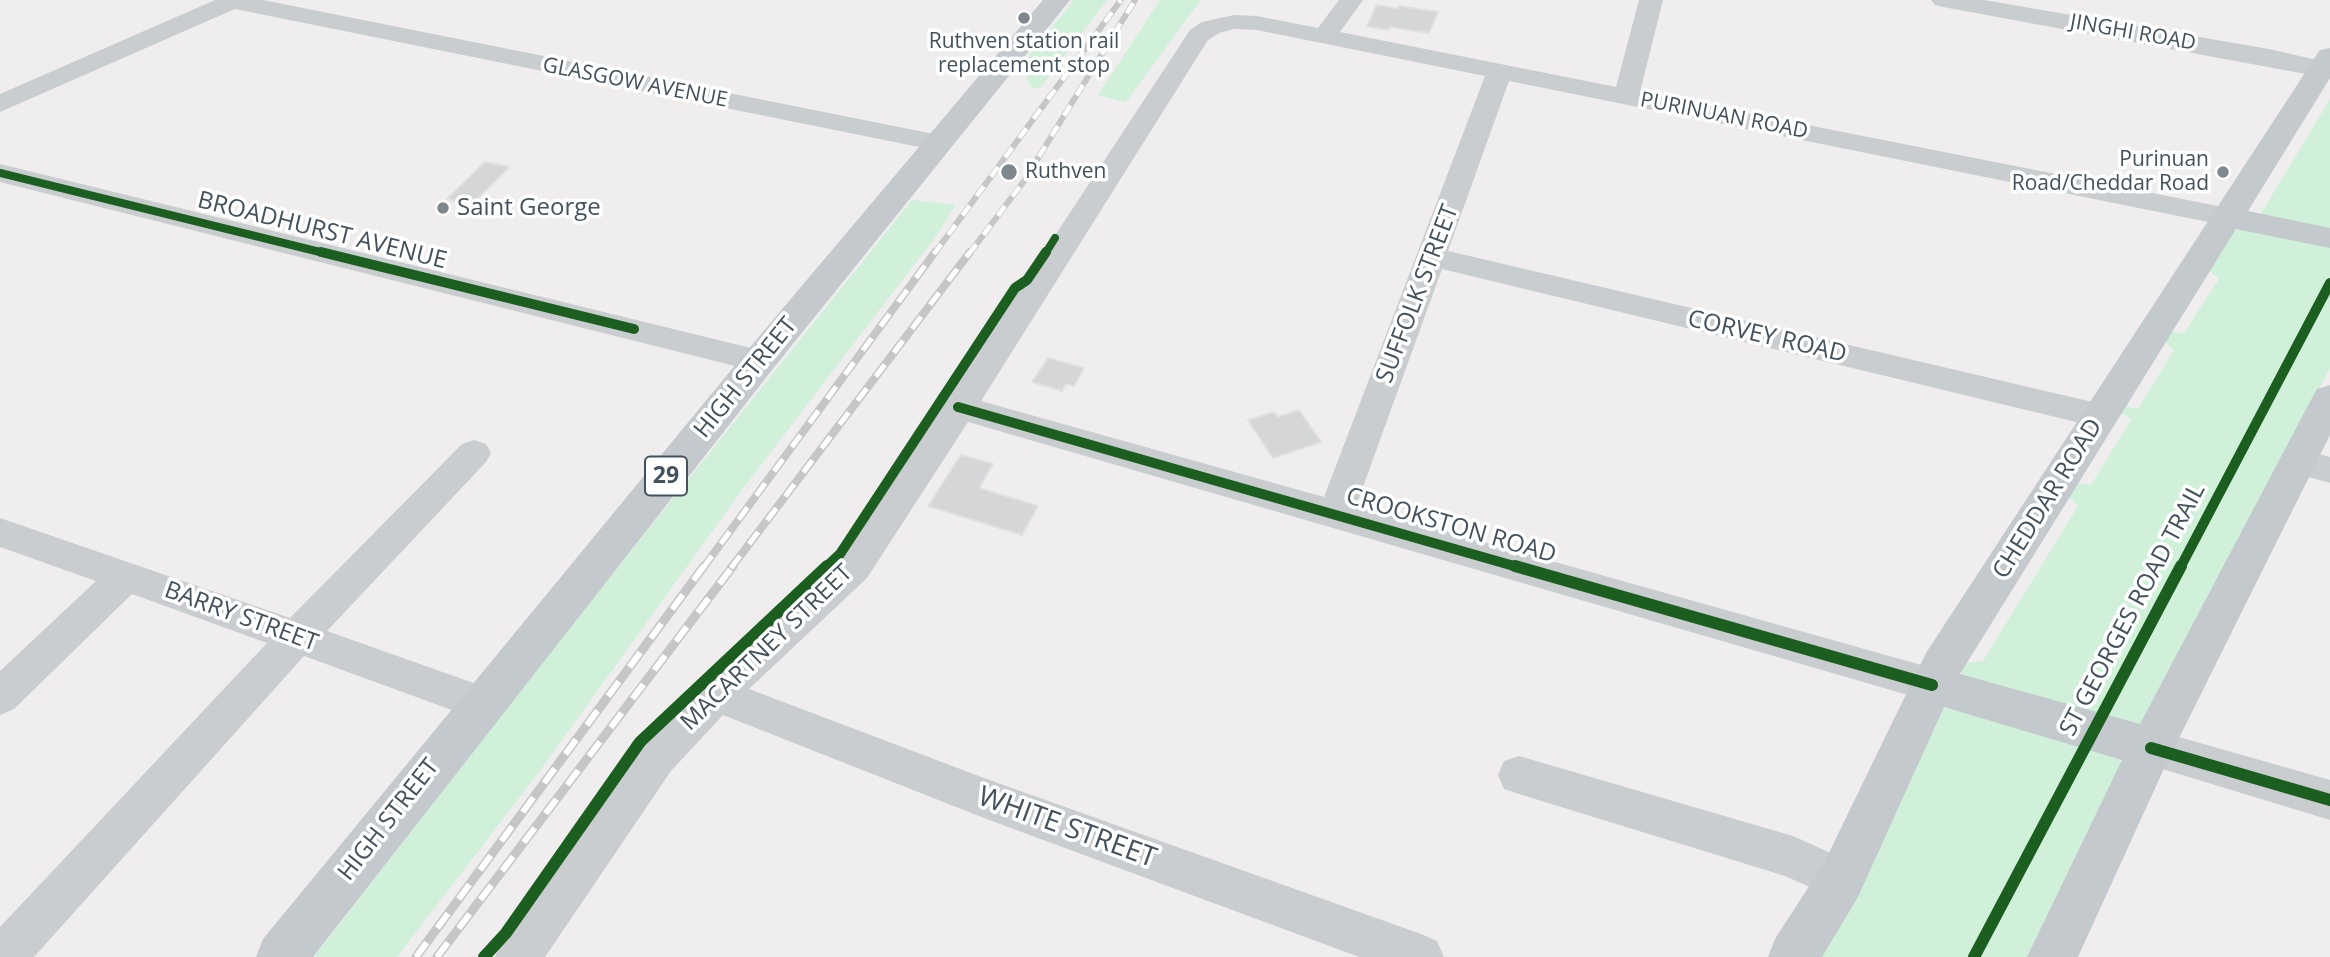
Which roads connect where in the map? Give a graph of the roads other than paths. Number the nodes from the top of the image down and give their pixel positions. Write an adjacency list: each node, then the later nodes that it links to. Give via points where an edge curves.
1 (315, 0): 7 (street)
2 (1057, 0): 14 (main road, HIGH STREET / 29)
3 (1651, 0): 12 (street)
4 (1943, 0): 10 (street, JINGHI ROAD)
5 (233, 1): 7 (street, GLASGOW AVENUE); 13 (street)
6 (1349, 3): 9 (street)
7 (332, 23): 14 (street, GLASGOW AVENUE)
8 (1219, 24): 9 (street, PURINUAN ROAD, via 1250,22); 21 (street, MACARTNEY STREET, via 1199,35)
9 (1331, 38): 11 (street, PURINUAN ROAD)
10 (2326, 63): 16 (main road, CHEDDAR ROAD)
11 (1500, 72): 12 (street, PURINUAN ROAD); 18 (street, SUFFOLK STREET)
12 (1626, 97): 16 (street, PURINUAN ROAD)
13 (0, 104)
14 (939, 144): 19 (main road, HIGH STREET / 29)
15 (0, 173): 19 (street, BROADHURST AVENUE)
16 (2228, 217): 17 (main road); 22 (main road, CHEDDAR ROAD)
17 (2330, 238)
18 (1433, 257): 22 (street, CORVEY ROAD); 25 (street, SUFFOLK STREET)
19 (759, 361): 32 (main road, HIGH STREET / 29)
20 (2330, 398): 24 (main road)
21 (958, 407): 25 (street, CROOKSTON ROAD); 30 (street, MACARTNEY STREET, via 887,522 853,567)
22 (2101, 416): 29 (main road, CHEDDAR ROAD)
23 (474, 453): 28 (street)
24 (2314, 466): 33 (main road)
25 (1335, 515): 29 (street, CROOKSTON ROAD)
26 (0, 532): 27 (street, BARRY STREET)
27 (126, 576): 28 (street, BARRY STREET); 31 (street)
28 (297, 637): 32 (street, BARRY STREET); 37 (street)
29 (1932, 685): 33 (main road); 36 (main road, CHEDDAR ROAD)
30 (716, 694): 39 (street, MACARTNEY STREET, via 656,758); 40 (street, WHITE STREET, via 997,803)
31 (0, 697)
32 (482, 703): 38 (main road, HIGH STREET / 29)
33 (2151, 748): 35 (street); 42 (main road)
34 (1519, 775): 36 (street, via 1793,856)
35 (2330, 800)
36 (1841, 880): 41 (main road, CHEDDAR ROAD)
37 (3, 957)
38 (281, 957)
39 (518, 957)
40 (1421, 957)
41 (1793, 957)
42 (2052, 957)

